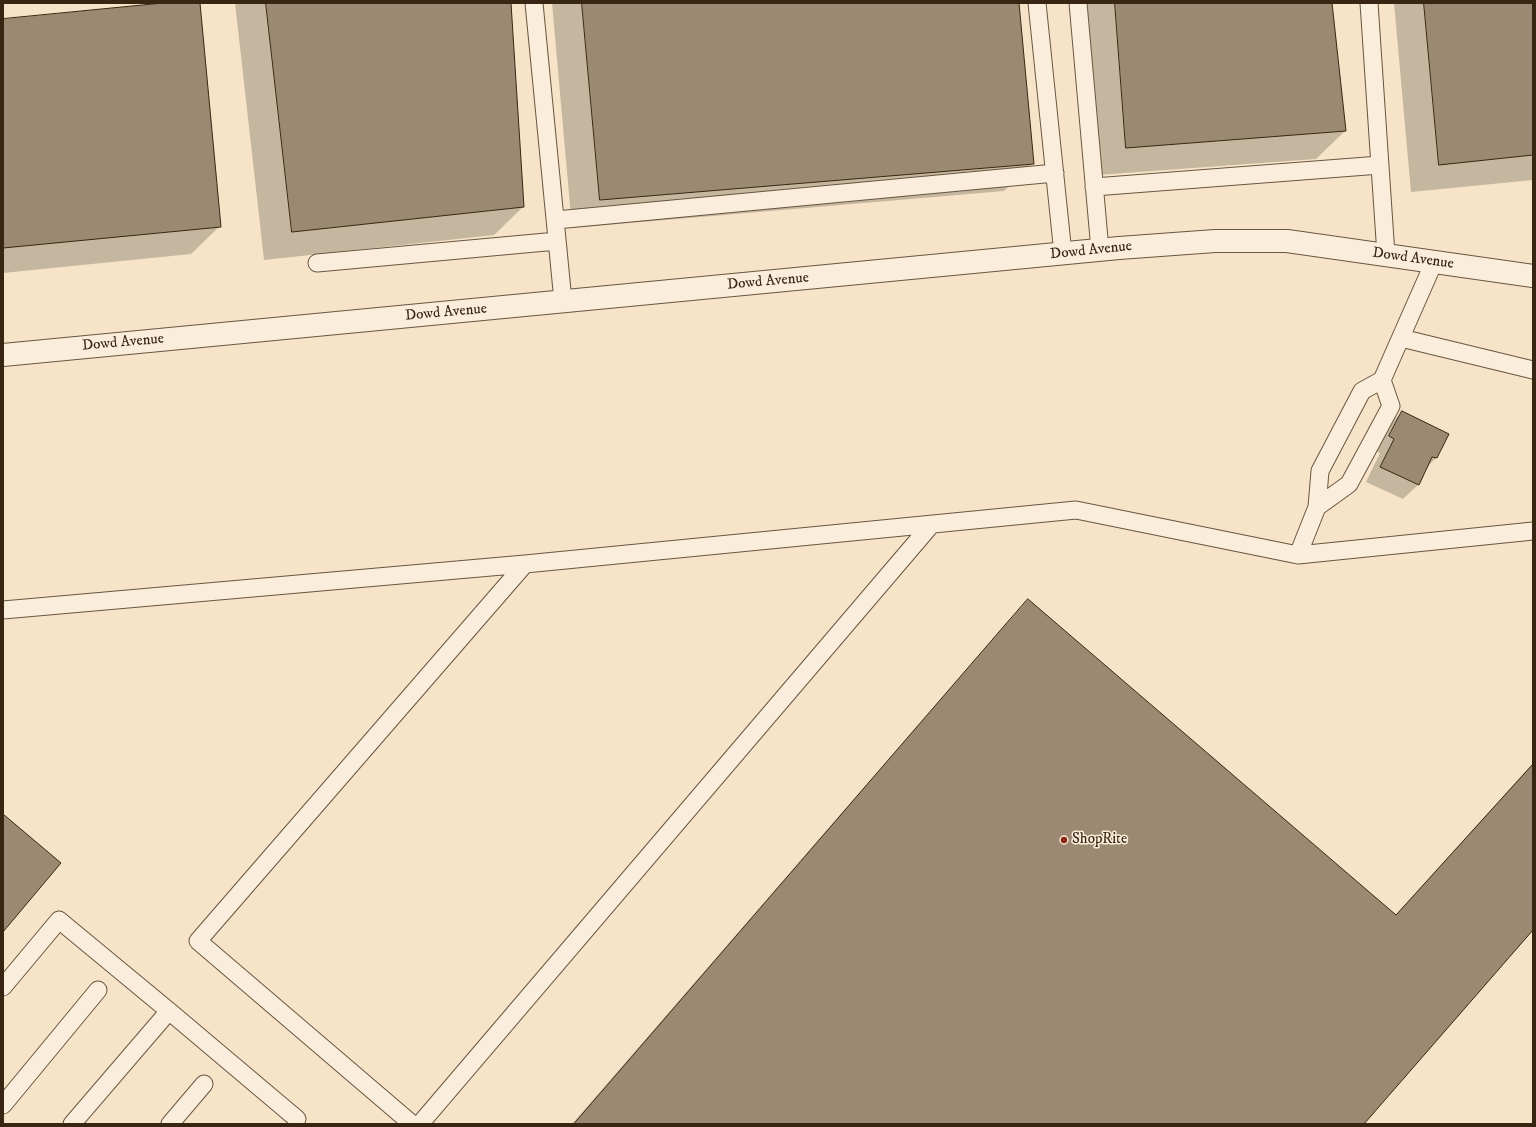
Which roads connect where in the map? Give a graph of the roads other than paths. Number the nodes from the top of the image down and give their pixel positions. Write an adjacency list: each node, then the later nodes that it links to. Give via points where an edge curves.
1 (534, 3): 8 (lane)
2 (1037, 3): 6 (lane)
3 (1078, 3): 7 (lane)
4 (1369, 3): 5 (lane)
5 (1380, 164): 7 (lane); 12 (lane)
6 (1055, 173): 8 (lane); 11 (lane)
7 (1094, 186): 10 (lane)
8 (556, 220): 9 (lane)
9 (557, 240): 13 (lane); 16 (lane)
10 (1100, 250): 11 (street, Dowd Avenue); 12 (street, Dowd Avenue, via 1215,242 1287,241)
11 (1063, 254): 16 (street, Dowd Avenue)
12 (1386, 255): 14 (street, Dowd Avenue)
13 (317, 262)
14 (1434, 262): 15 (street, Dowd Avenue); 17 (lane)
15 (1533, 276)
16 (563, 301): 18 (street, Dowd Avenue)
17 (1401, 338): 19 (lane); 20 (lane)
18 (3, 355)
19 (1533, 370)
20 (1382, 380): 21 (lane, via 1362,391 1320,471); 21 (lane, via 1391,406 1350,484)
21 (1317, 507): 24 (lane)
22 (931, 525): 24 (lane, via 1076,510); 25 (lane); 36 (lane)
23 (1533, 531): 24 (lane)
24 (1298, 555)
25 (525, 564): 26 (lane); 35 (lane, via 198,942)
26 (3, 610)
27 (3, 987): 29 (lane, via 59,920)
28 (98, 990): 31 (lane)
29 (169, 1011): 32 (lane); 33 (lane)
30 (204, 1084): 34 (lane)
31 (3, 1105)
32 (297, 1119)
33 (72, 1124)
34 (170, 1124)
35 (412, 1124)
36 (420, 1124)

